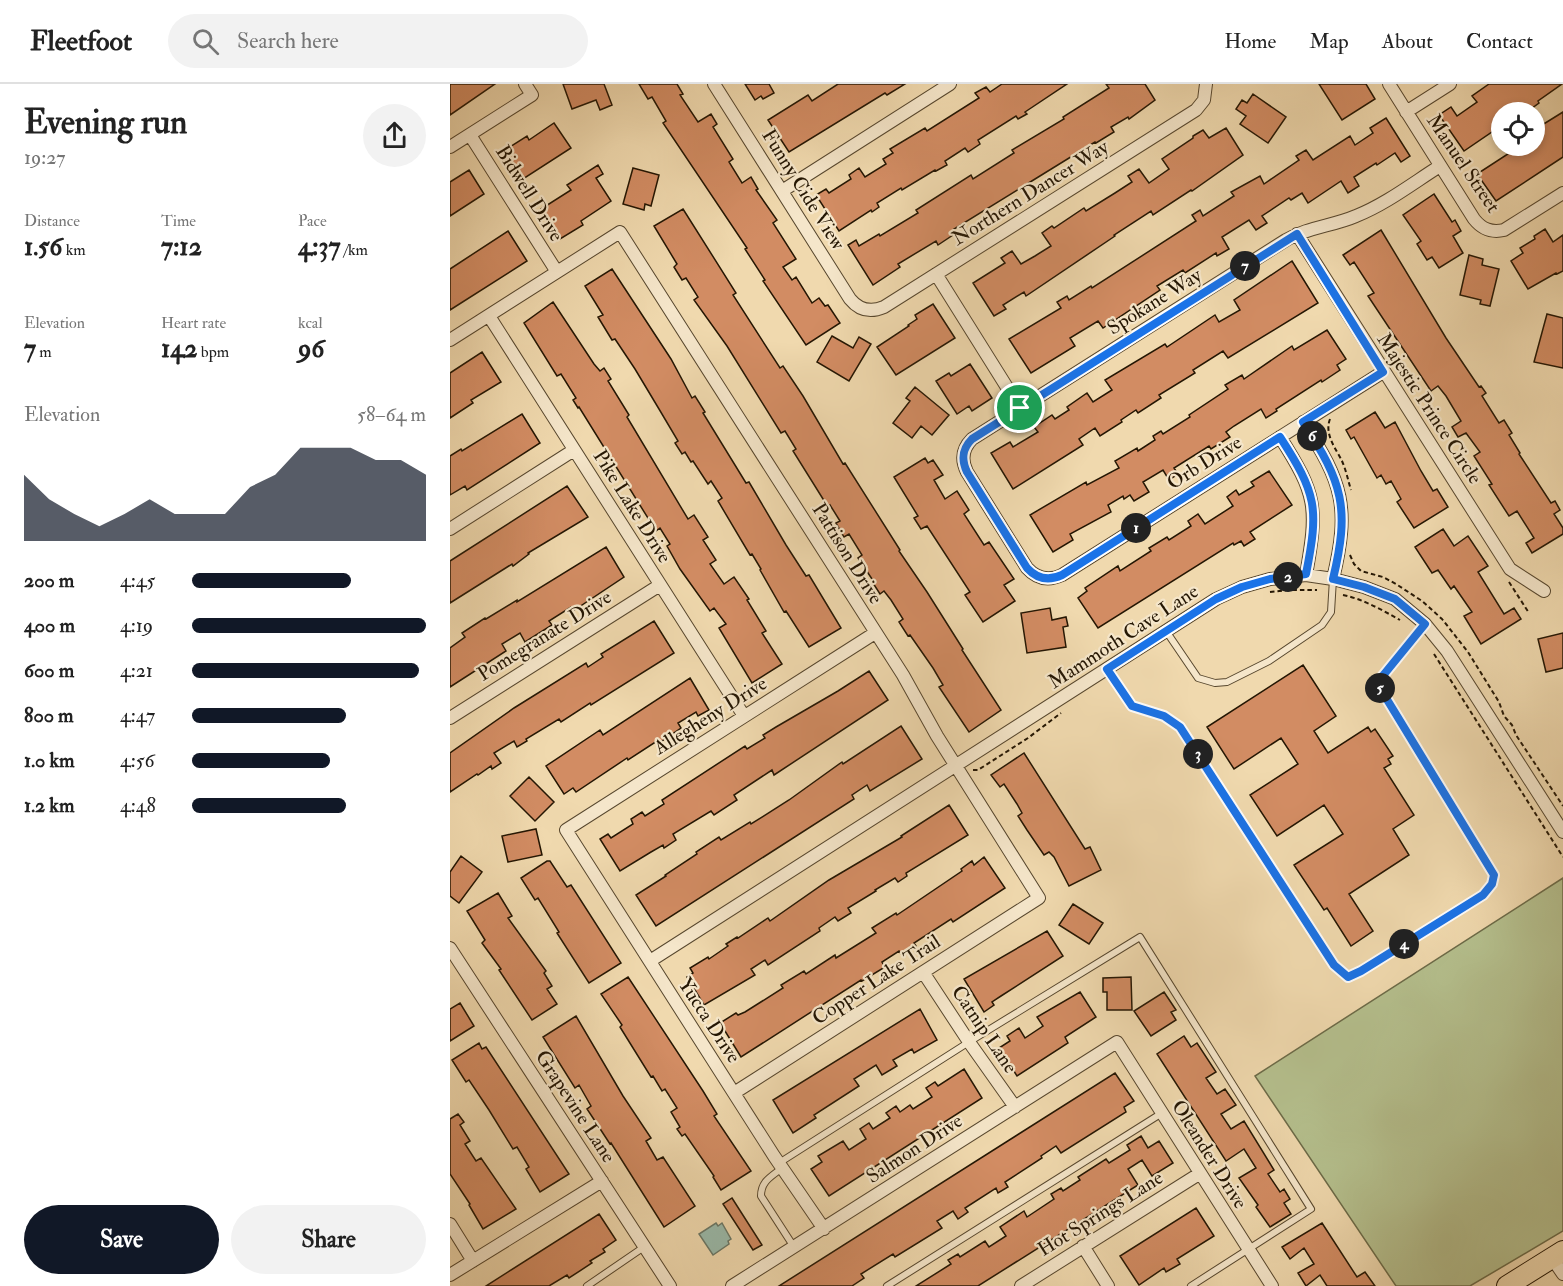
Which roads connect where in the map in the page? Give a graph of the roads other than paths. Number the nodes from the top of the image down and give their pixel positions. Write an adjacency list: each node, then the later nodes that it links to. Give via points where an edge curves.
1 (525, 84): 8 (street, via 532,95)
2 (714, 84): 11 (street, Funny Cide View)
3 (950, 84): 11 (street)
4 (1389, 84): 7 (street, Manuel Street)
5 (1450, 84): 7 (street)
6 (1206, 89): 15 (street, Northern Dancer Way, via 1196,110)
7 (1406, 112): 10 (street, Manuel Street)
8 (470, 135): 9 (street); 14 (street, Bidwell Drive)
9 (450, 147)
10 (1440, 165): 12 (street, Manuel Street, via 1476,222 1490,230 1508,228); 13 (street, Spokane Way, via 1357,216)
11 (782, 191): 16 (street, Funny Cide View, via 850,298)
12 (1563, 194)
13 (1297, 234): 19 (street, Majestic Prince Circle); 20 (street, Spokane Way)
14 (557, 272): 17 (street); 32 (street, Pattison Drive, via 621,232)
15 (936, 274): 16 (street, Northern Dancer Way, via 884,307); 20 (street)
16 (866, 310)
17 (489, 316): 18 (street); 23 (street, Pike Lake Drive)
18 (450, 340)
19 (1383, 372): 21 (street, Orb Drive); 29 (street, Majestic Prince Circle, via 1510,569)
20 (1020, 408): 26 (street, Spokane Way, via 972,439 963,454 963,463 1027,568)
21 (1303, 422): 22 (street, Orb Drive); 27 (street, via 1328,461 1341,503 1341,539)
22 (1280, 437): 25 (street, via 1303,475 1313,506 1314,528); 26 (street, Orb Drive, via 1062,575)
23 (574, 450): 24 (street); 28 (street, Pike Lake Drive)
24 (450, 529)
25 (1306, 574): 27 (street, Mammoth Cave Lane); 31 (street, Mammoth Cave Lane, via 1242,587)
26 (1043, 578)
27 (1333, 579): 30 (street, Mammoth Cave Lane, via 1395,599); 31 (lane, via 1331,612 1322,625 1269,661 1227,682 1215,684 1198,678)
28 (660, 585): 34 (street, Pike Lake Drive); 35 (street, Pomegranate Drive)
29 (1544, 591)
30 (1425, 624): 33 (lane, via 1381,678 1380,688 1494,875 1483,895 1348,977 1334,965 1180,727 1164,716 1132,706); 38 (street, Mammoth Cave Lane, via 1447,651)
31 (1167, 631): 33 (street, Mammoth Cave Lane)
32 (875, 633): 34 (street, Allegheny Drive); 36 (street, Pattison Drive)
33 (1107, 669): 36 (street, Mammoth Cave Lane)
34 (744, 716): 37 (street, Allegheny Drive)
35 (450, 718)
36 (956, 766): 39 (street, Pattison Drive); 41 (street, Mammoth Cave Lane)
37 (566, 830): 41 (street, Yucca Drive)
38 (1563, 832)
39 (1038, 898): 42 (street, Copper Lake Trail)
40 (450, 948): 50 (street, Grapevine Lane)
41 (650, 961): 45 (street, Yucca Drive)
42 (923, 972): 43 (street, Catnip Lane); 45 (street, Copper Lake Trail)
43 (969, 1042): 46 (street, Catnip Lane); 48 (lane); 56 (lane, via 1140,937 1311,1209)
44 (1117, 1042): 46 (street, Salmon Drive); 47 (street, Oleander Drive)
45 (734, 1093): 48 (street, Yucca Drive)
46 (1015, 1107): 52 (street, Salmon Drive)
47 (1162, 1113): 49 (street, Oleander Drive); 64 (lane)
48 (781, 1166): 52 (street, Yucca Drive); 55 (lane, via 765,1181 761,1196)
49 (1199, 1174): 53 (street, Hot Springs Lane); 56 (street, Oleander Drive)
50 (602, 1181): 54 (street, Grapevine Lane); 57 (street)
51 (450, 1224): 57 (street)
52 (824, 1229): 55 (street, Salmon Drive)
53 (1083, 1246): 60 (street, Hot Springs Lane); 66 (street)
54 (645, 1247): 61 (lane); 62 (street, Grapevine Lane)
55 (795, 1248): 63 (street, Salmon Drive)
56 (1248, 1249): 67 (lane); 68 (street, Oleander Drive)
57 (473, 1261): 59 (street)
58 (1560, 1261): 69 (main road)
59 (450, 1275)
60 (1039, 1281): 65 (street, Hot Springs Lane)
61 (587, 1286)
62 (669, 1286)
63 (732, 1286)
64 (887, 1286)
65 (1021, 1286)
66 (1108, 1286)
67 (1191, 1286)
68 (1272, 1286)
69 (1507, 1286)

